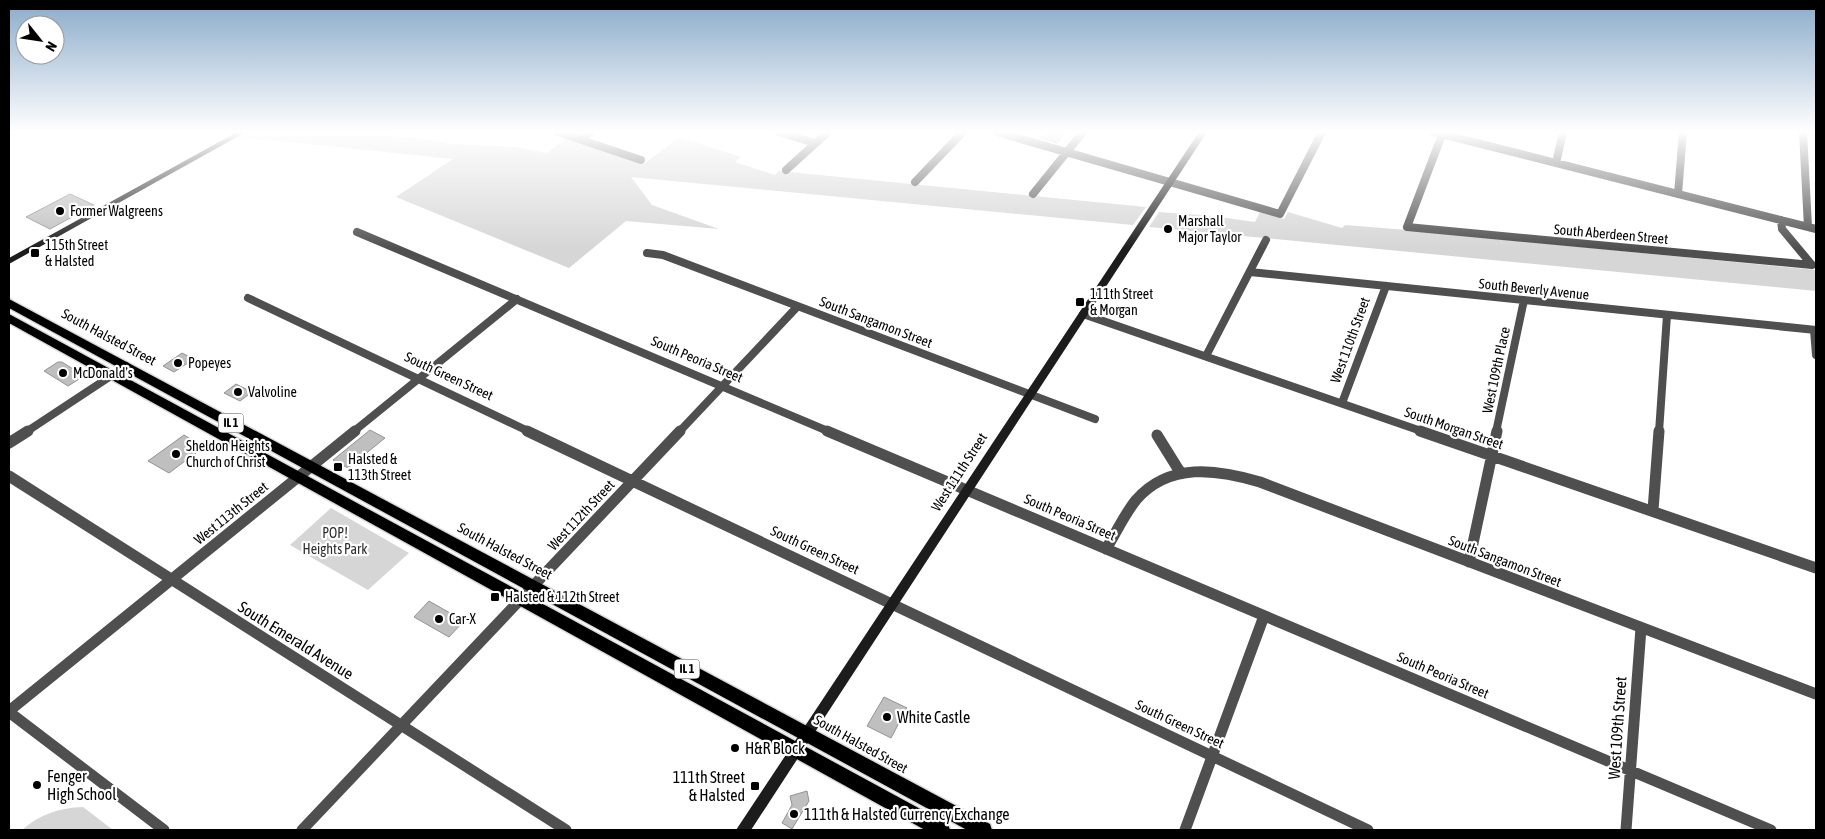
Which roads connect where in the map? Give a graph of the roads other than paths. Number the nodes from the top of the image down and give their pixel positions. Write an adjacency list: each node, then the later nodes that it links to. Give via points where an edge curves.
1 (171, 171): 21 (main road)
2 (925, 171): 11 (street)
3 (1051, 171): 13 (street)
4 (1133, 171): 12 (street)
5 (1177, 171): 12 (main road, West 111th Street)
6 (1302, 171): 12 (street, via 1280,214)
7 (1428, 171): 15 (street, South Aberdeen Street, via 1407,227 1812,265 1782,229)
8 (1588, 171): 14 (street)
9 (1680, 171): 14 (street)
10 (1805, 171): 16 (street)
11 (915, 182)
12 (1170, 182): 29 (main road, West 111th Street)
13 (1033, 194)
14 (1678, 194): 15 (street)
15 (1781, 220): 16 (street)
16 (1808, 226): 17 (street)
17 (1816, 228)
18 (357, 232): 25 (street, South Peoria Street)
19 (1266, 240): 22 (street)
20 (648, 253): 28 (street, South Sangamon Street, via 663,255)
21 (9, 261)
22 (1250, 272): 23 (street, South Beverly Avenue); 34 (street)
23 (1386, 286): 26 (street, South Beverly Avenue); 40 (street, West 110th Street)
24 (248, 298): 37 (street, South Green Street)
25 (516, 299): 37 (street, West 113th Street); 38 (street, South Peoria Street)
26 (1524, 300): 30 (street, South Beverly Avenue); 44 (street, West 109th Place)
27 (9, 303): 35 (main road, South Halsted Street / IL 1)
28 (797, 307): 38 (street, West 112th Street); 39 (street, South Sangamon Street)
29 (1083, 314): 34 (street, South Morgan Street); 39 (main road, West 111th Street)
30 (1667, 315): 32 (street, South Beverly Avenue); 51 (street)
31 (9, 318): 36 (main road, IL 1)
32 (1815, 330): 33 (street)
33 (1816, 355)
34 (1206, 356): 40 (street, South Morgan Street)
35 (126, 366): 36 (street); 45 (main road, South Halsted Street / IL 1)
36 (113, 375): 43 (street); 48 (main road, IL 1)
37 (419, 379): 45 (street, West 113th Street); 49 (street, South Green Street)
38 (722, 386): 49 (street, West 112th Street); 50 (street, South Peoria Street)
39 (1030, 394): 41 (street, South Sangamon Street); 50 (main road, West 111th Street)
40 (1342, 404): 44 (street, South Morgan Street)
41 (1095, 419)
42 (1157, 434): 46 (street)
43 (9, 443)
44 (1492, 455): 51 (street, South Morgan Street); 53 (street, West 109th Place)
45 (310, 466): 48 (street, West 113th Street); 56 (main road, South Halsted Street / IL 1)
46 (1180, 472): 52 (street, South Sangamon Street, via 1141,495); 53 (street, South Sangamon Street, via 1214,472 1244,477)
47 (9, 476): 55 (street, South Emerald Avenue)
48 (298, 476): 55 (street, West 113th Street); 57 (main road, IL 1)
49 (633, 480): 56 (street, West 112th Street); 58 (street, South Green Street)
50 (967, 490): 52 (street, South Peoria Street); 58 (main road, West 111th Street)
51 (1653, 510): 54 (street, South Morgan Street)
52 (1106, 549): 59 (street, South Peoria Street)
53 (1469, 562): 60 (street, South Sangamon Street)
54 (1816, 568)
55 (171, 579): 62 (street, West 113th Street); 63 (street, South Emerald Avenue)
56 (532, 586): 57 (street, West 112th Street); 64 (main road, South Halsted Street / IL 1)
57 (521, 599): 63 (street, West 112th Street); 65 (main road, IL 1)
58 (892, 604): 64 (main road, West 111th Street); 66 (street, South Green Street)
59 (1264, 616): 66 (street); 67 (street, South Peoria Street)
60 (1641, 628): 61 (street, South Sangamon Street); 67 (street, West 109th Street)
61 (1816, 694)
62 (9, 712): 68 (street)
63 (401, 726): 69 (street, West 112th Street); 70 (street, South Emerald Avenue)
64 (806, 734): 65 (main road, West 111th Street); 73 (main road, South Halsted Street / IL 1)
65 (796, 750): 71 (main road, West 111th Street); 72 (main road, IL 1)
66 (1212, 756): 74 (street); 75 (street, South Green Street)
67 (1630, 770): 76 (street, West 109th Street); 77 (street, South Peoria Street)
68 (164, 830)
69 (302, 830)
70 (566, 830)
71 (743, 830)
72 (942, 830)
73 (984, 830)
74 (1185, 830)
75 (1368, 830)
76 (1626, 830)
77 (1771, 830)

